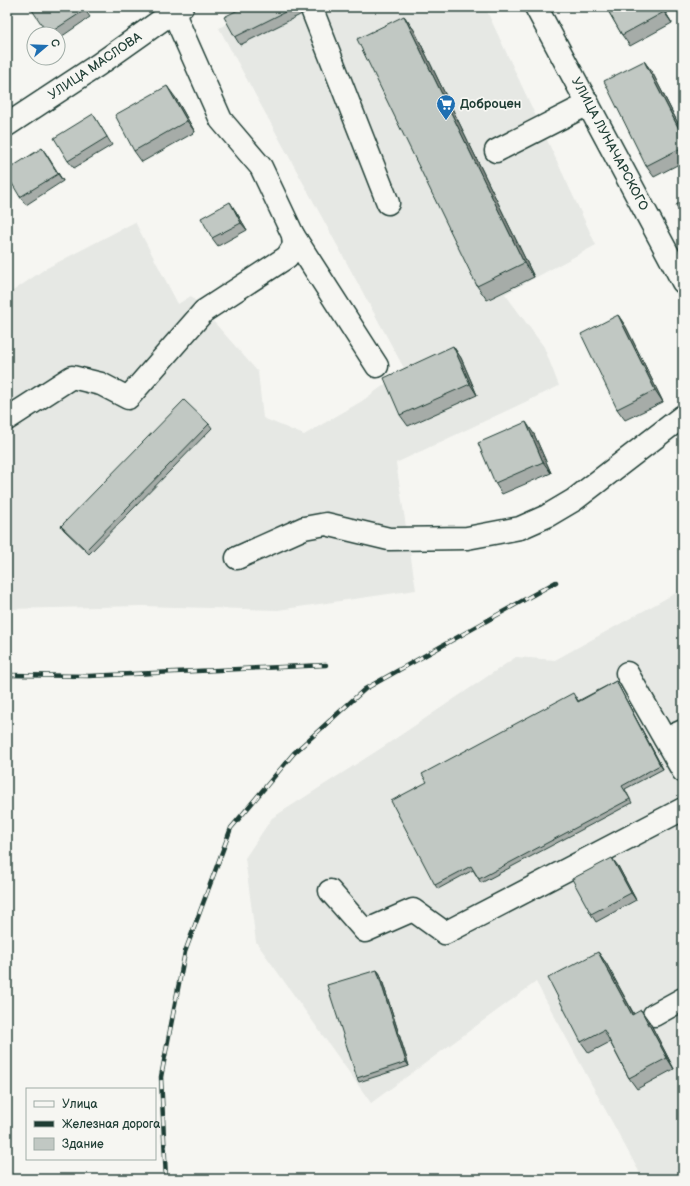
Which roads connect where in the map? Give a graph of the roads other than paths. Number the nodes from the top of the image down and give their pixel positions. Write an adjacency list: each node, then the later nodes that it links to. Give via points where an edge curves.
1 (311, 7): 7 (main road)
2 (536, 7): 4 (main road, УЛИЦА ЛУНАЧАРСКОГО)
3 (175, 9): 5 (main road, УЛИЦА МАСЛОВА, via 98,65); 8 (main road, via 221,120 262,167)
4 (588, 104): 6 (main road); 9 (main road, УЛИЦА ЛУНАЧАРСКОГО)
5 (7, 125)
6 (496, 151)
7 (388, 203)
8 (293, 235): 10 (main road); 12 (main road, via 294,246 287,257 204,311 128,398 101,384 72,377)
9 (683, 282)
10 (377, 366)
11 (683, 416): 13 (main road, via 574,500 520,528 467,538 389,539 326,524 304,528)
12 (7, 418)
13 (237, 558)
14 (627, 673): 15 (main road)
15 (674, 735): 16 (main road)
16 (683, 771)
17 (683, 809): 18 (main road, via 445,933 413,910 365,931)
18 (330, 891)
19 (683, 999): 20 (main road)
20 (654, 1014)

